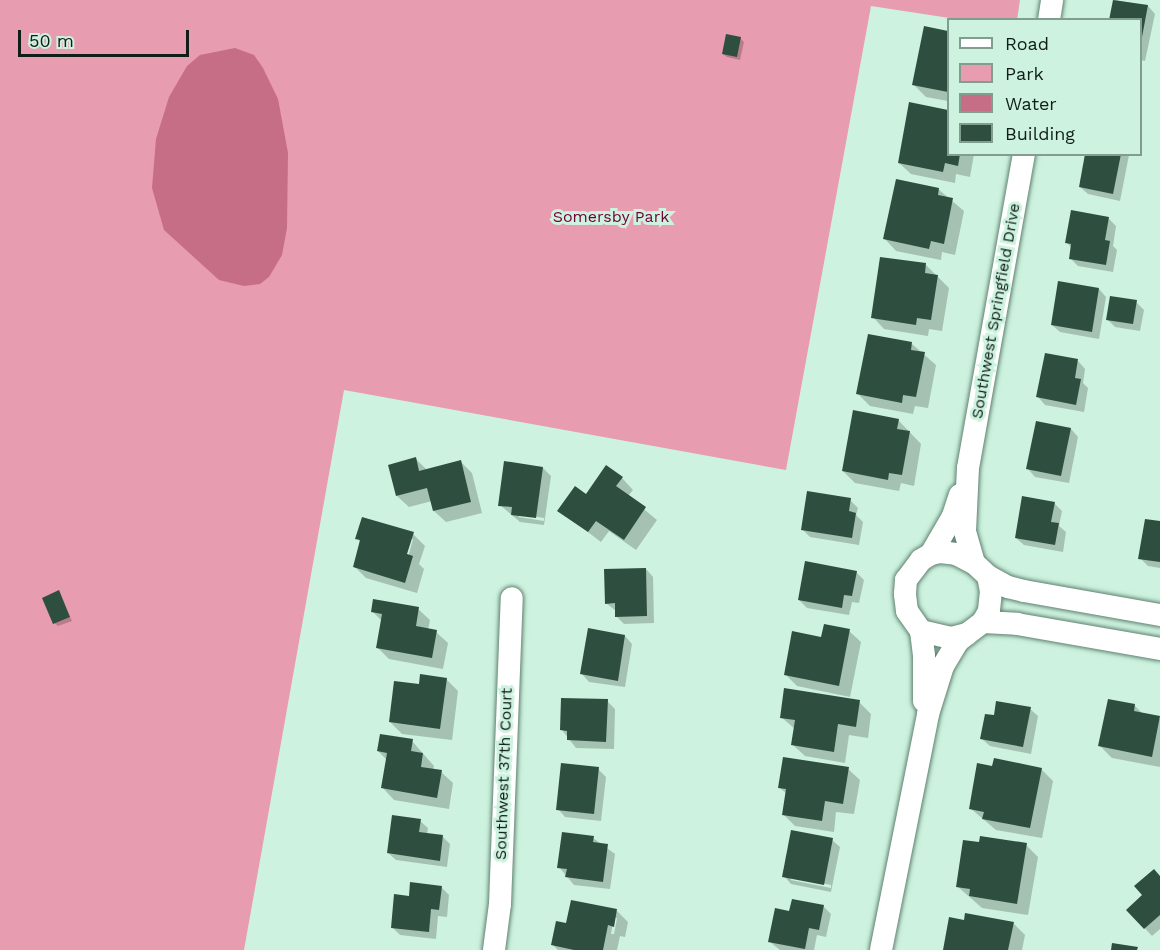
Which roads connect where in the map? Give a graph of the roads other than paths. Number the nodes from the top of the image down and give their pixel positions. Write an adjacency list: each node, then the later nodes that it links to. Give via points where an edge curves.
1 (1052, 0): 2 (street)
2 (1048, 18)
3 (1024, 156): 4 (street, Southwest Springfield Drive)
4 (968, 468): 5 (street, Southwest Springfield Drive, via 953,516); 6 (street, Southwest Springfield Drive, via 965,531)
5 (931, 554): 6 (street, via 956,554); 10 (street, via 906,579 907,611)
6 (981, 569): 8 (street, via 1024,591); 9 (street, via 991,602)
7 (512, 598): 13 (street, Southwest 37th Court, via 500,904)
8 (1160, 615)
9 (975, 628): 10 (street, via 951,638); 11 (street, via 1017,624); 12 (street, via 958,641 943,666)
10 (921, 631): 12 (street, via 925,686)
11 (1160, 649)
12 (921, 742): 14 (street)
13 (494, 950)
14 (881, 950)

